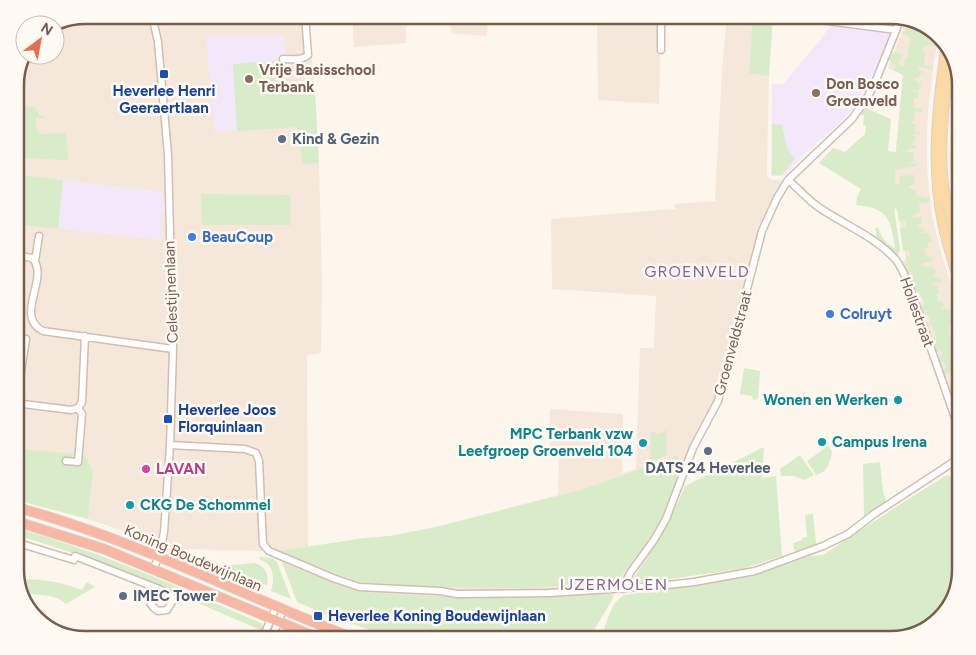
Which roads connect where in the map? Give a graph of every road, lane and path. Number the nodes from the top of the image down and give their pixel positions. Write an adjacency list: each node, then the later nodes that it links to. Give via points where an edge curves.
1 (154, 24): 19 (street, Celestijnenlaan, via 168,155)
2 (306, 24): 9 (street, via 308,55 295,60)
3 (661, 24): 7 (street)
4 (850, 24): 6 (street)
5 (898, 24): 6 (street, Groenveldstraat)
6 (896, 30): 11 (street, Groenveldstraat, via 874,85 857,112)
7 (660, 50)
8 (944, 54): 15 (main road, via 936,135 936,173 942,223)
9 (283, 59)
10 (950, 68): 12 (main road, via 943,135 943,174)
11 (788, 180): 23 (street, Hollestraat, via 815,204 896,260 911,291); 33 (street, Groenveldstraat, via 762,231 718,401 692,448 664,523)
12 (952, 229)
13 (39, 236): 16 (street)
14 (24, 256): 16 (street)
15 (952, 258)
16 (35, 261): 17 (street, via 31,313 34,325 43,331)
17 (85, 336): 19 (street); 22 (street, via 82,402)
18 (26, 339): 20 (street)
19 (173, 349): 24 (street, Celestijnenlaan)
20 (24, 351)
21 (24, 404): 22 (street)
22 (78, 408): 25 (street, via 82,414 77,465)
23 (952, 409)
24 (170, 445): 30 (street, Celestijnenlaan); 33 (street, via 256,453 260,461 263,544 269,551 359,587 455,594)
25 (66, 461)
26 (952, 463): 33 (street, via 848,534 818,549 749,573)
27 (24, 511): 30 (highway, Koning Boudewijnlaan, via 79,526)
28 (24, 523): 31 (highway, Koning Boudewijnlaan)
29 (24, 545): 32 (street, via 74,560 76,556)
30 (159, 558): 31 (street, Celestijnenlaan); 34 (highway, Koning Boudewijnlaan)
31 (154, 569): 35 (highway, Koning Boudewijnlaan)
32 (152, 587)
33 (623, 589)
34 (280, 609): 35 (street); 39 (highway, Koning Boudewijnlaan)
35 (275, 621): 36 (street); 37 (street); 38 (highway, Koning Boudewijnlaan)
36 (268, 631)
37 (273, 631)
38 (300, 631)
39 (335, 631)

